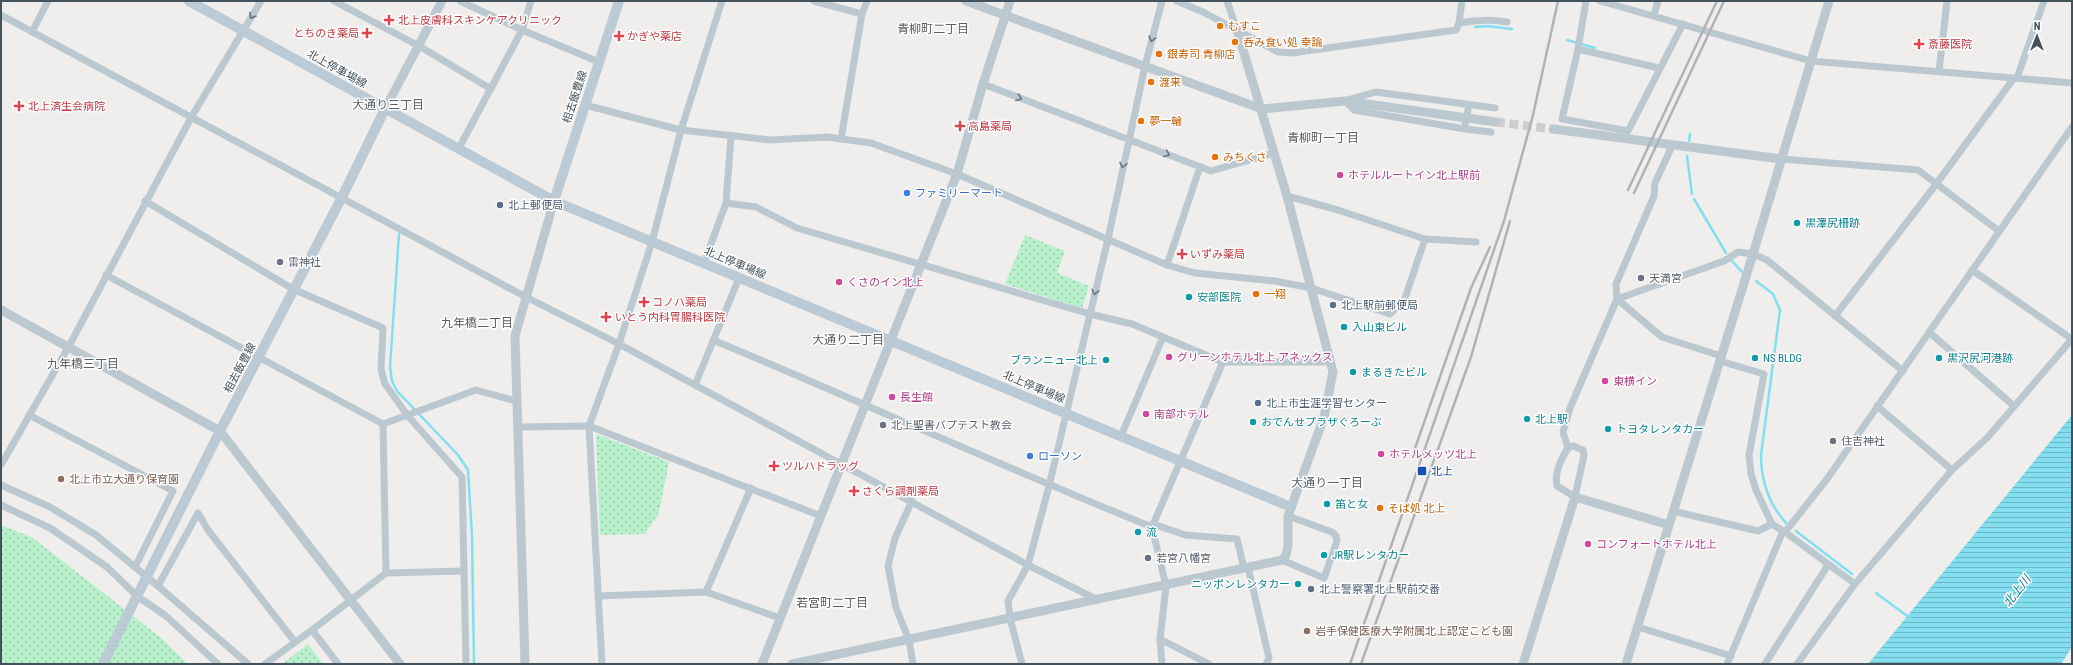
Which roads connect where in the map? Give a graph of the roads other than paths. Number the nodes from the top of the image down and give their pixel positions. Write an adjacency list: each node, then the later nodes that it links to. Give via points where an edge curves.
1 (48, 1): 34 (street)
2 (189, 1): 31 (main road, 北上停車場線)
3 (261, 1): 31 (street, one-way to 31)
4 (334, 1): 35 (street)
5 (442, 1): 35 (street)
6 (460, 1): 32 (street)
7 (531, 1): 32 (street)
8 (619, 1): 38 (main road, 相去飯豊線)
9 (722, 1): 57 (street)
10 (814, 1): 24 (street)
11 (867, 1): 24 (street)
12 (966, 1): 26 (street)
13 (1010, 1): 26 (street)
14 (1162, 1): 39 (street, one-way to 39)
15 (1177, 1): 33 (street)
16 (1227, 1): 33 (street)
17 (1462, 1): 29 (street)
18 (1586, 1): 36 (street)
19 (1600, 1): 27 (street)
20 (1658, 1): 27 (street)
21 (1829, 1): 37 (street)
22 (1947, 1): 41 (street)
23 (2044, 1): 42 (street)
24 (862, 14): 60 (street)
25 (1, 15): 34 (street)
26 (1005, 15): 39 (street); 44 (street)
27 (1654, 15): 30 (street)
28 (1507, 22): 29 (street, via 1489,19)
29 (1459, 23): 33 (street, via 1456,30 1292,53 1278,52)
30 (1683, 24): 37 (street); 40 (street)
31 (244, 30): 51 (main road, 北上停車場線); 52 (street)
32 (522, 30): 38 (street); 45 (street)
33 (1237, 30): 50 (street)
34 (32, 32): 52 (street)
35 (419, 46): 45 (street); 51 (street)
36 (1578, 49): 40 (street); 40 (street, via 1562,120 1628,131)
37 (1811, 61): 41 (street); 65 (street)
38 (599, 62): 47 (main road, 相去飯豊線)
39 (1145, 66): 50 (street); 61 (street)
40 (1659, 68)
41 (1938, 71): 42 (street)
42 (2016, 78): 43 (street); 68 (street)
43 (2072, 83)
44 (983, 84): 61 (street, one-way to 61); 67 (street)
45 (490, 89): 63 (street)
46 (1345, 101): 48 (street, via 1376,92); 50 (street); 53 (street); 54 (street, via 1354,110)
47 (585, 105): 57 (street); 72 (main road, 相去飯豊線)
48 (1468, 107): 49 (street); 54 (street, bridge)
49 (1495, 108)
50 (1262, 109): 64 (street)
51 (384, 110): 63 (main road, 北上停車場線); 70 (main road, 相去飯豊線)
52 (192, 116): 70 (street); 71 (street)
53 (1496, 122)
54 (1465, 127): 58 (street)
55 (2072, 127): 74 (street)
56 (1553, 129): 62 (street)
57 (681, 130): 59 (street); 77 (street)
58 (1491, 132)
59 (731, 136): 60 (street, via 770,140); 73 (street)
60 (841, 139): 67 (street, via 871,143)
61 (1128, 139): 66 (street, one-way to 66); 75 (street, one-way to 75)
62 (1672, 146): 65 (street); 89 (street, via 1654,183 1654,196 1616,284)
63 (459, 148): 72 (main road, 北上停車場線)
64 (1274, 153): 66 (street, via 1211,171); 69 (street)
65 (1781, 159): 68 (street, via 1918,170); 79 (street)
66 (1200, 167): 82 (street)
67 (958, 174): 75 (street); 81 (street)
68 (1937, 183): 74 (street); 92 (street)
69 (1287, 196): 76 (street); 86 (street)
70 (342, 197): 87 (main road, 相去飯豊線); 88 (street)
71 (145, 201): 84 (street); 87 (street)
72 (554, 201): 77 (main road, 北上停車場線); 88 (street)
73 (726, 203): 80 (street); 81 (street, via 756,207 797,228)
74 (1999, 231): 83 (street)
75 (1108, 239): 82 (street); 91 (street, one-way to 91)
76 (1425, 239): 78 (street); 86 (street, via 1404,301 1390,314)
77 (652, 242): 80 (main road, 北上停車場線); 98 (street)
78 (1476, 242)
79 (1753, 254): 89 (street, via 1738,252 1724,261); 92 (street, via 1766,260); 101 (street)
80 (704, 263): 85 (main road, 北上停車場線)
81 (922, 263): 91 (street); 97 (street)
82 (1167, 265): 86 (street, via 1195,273 1275,281)
83 (1972, 270): 93 (street); 95 (street)
84 (106, 274): 99 (street); 100 (street)
85 (739, 278): 96 (street); 97 (main road, 北上停車場線)
86 (1311, 288): 102 (street)
87 (293, 289): 100 (main road, 相去飯豊線); 112 (street, via 383,328 381,368 384,384)
88 (526, 297): 98 (street); 106 (street, via 515,336)
89 (1617, 298): 101 (street, via 1662,337); 118 (street, via 1570,408 1563,432)
90 (1, 310): 99 (street)
91 (1090, 314): 94 (street, via 1132,324); 110 (street)
92 (1835, 316): 104 (street)
93 (1929, 332): 104 (street); 109 (street)
94 (1163, 337): 103 (street); 117 (street)
95 (2072, 339): 109 (street)
96 (714, 340): 105 (street); 107 (street)
97 (891, 341): 107 (street); 110 (main road, 北上停車場線)
98 (619, 344): 105 (street); 114 (street)
99 (69, 346): 111 (street); 116 (street)
100 (260, 357): 113 (street); 116 (main road, 相去飯豊線)
101 (1720, 359): 129 (street); 132 (street, via 1764,374 1749,455 1756,490)
102 (1330, 360): 103 (street); 130 (street, via 1333,372 1324,417)
103 (1223, 362): 119 (street)
104 (1903, 371): 108 (street)
105 (695, 385): 120 (street)
106 (516, 401): 112 (street, via 476,390); 115 (street)
107 (865, 404): 120 (street); 124 (street)
108 (1878, 406): 122 (street); 137 (street, via 1827,479 1785,532)
109 (2014, 406): 122 (street, via 1987,438)
110 (1066, 414): 117 (main road, 北上停車場線); 124 (street)
111 (29, 415): 121 (street); 138 (street, via 173,491)
112 (408, 416): 113 (street); 140 (street, via 462,477)
113 (383, 424): 141 (street)
114 (589, 426): 115 (street); 125 (street); 147 (street)
115 (518, 427): 165 (street)
116 (220, 432): 146 (main road, 相去飯豊線, bridge); 148 (street)
117 (1121, 436): 119 (main road, 北上停車場線)
118 (1568, 448): 126 (street, via 1562,457 1556,480 1557,486); 126 (street, via 1573,446 1583,450 1584,456)
119 (1180, 461): 130 (main road, 北上停車場線); 134 (street)
120 (842, 464): 127 (street); 131 (street)
121 (1, 465)
122 (1952, 470): 142 (street)
123 (1, 485): 138 (street, via 50,507 96,535)
124 (1049, 486): 134 (street); 136 (street)
125 (751, 488): 131 (street); 145 (street)
126 (1575, 497): 133 (street); 174 (street)
127 (912, 501): 136 (street); 155 (street, via 895,538 888,566 896,608)
128 (1, 505): 146 (street, via 50,528 87,552)
129 (1673, 511): 132 (street, via 1758,531); 133 (street)
130 (1289, 512): 135 (street, via 1288,546); 135 (street, via 1332,532 1337,541 1324,578)
131 (821, 516): 150 (street)
132 (1772, 524): 157 (street, via 1783,531)
133 (1669, 525): 152 (street)
134 (1152, 526): 139 (street, via 1185,535 1237,539); 144 (street)
135 (1282, 560): 139 (street)
136 (1028, 565): 149 (street); 151 (street, via 1008,601)
137 (1828, 565): 142 (street); 177 (street)
138 (135, 567): 143 (street)
139 (1246, 567): 144 (street); 173 (street, via 1269,658)
140 (463, 571): 141 (street); 164 (street)
141 (386, 573): 148 (street)
142 (1855, 584): 178 (street)
143 (158, 586): 156 (street, via 198,513 208,530); 160 (street)
144 (1166, 586): 149 (street); 154 (street)
145 (706, 592): 147 (street); 150 (street)
146 (137, 596): 158 (main road, 相去飯豊線); 159 (street, via 166,616)
147 (598, 596): 166 (street)
148 (351, 600): 153 (street); 163 (street)
149 (1098, 600): 151 (street)
150 (780, 618): 167 (street)
151 (1010, 618): 155 (street); 170 (street)
152 (1638, 627): 157 (street); 175 (street)
153 (312, 630): 156 (street); 162 (street)
154 (1160, 638): 171 (street); 172 (street)
155 (909, 640): 168 (street, via 878,644); 169 (street)
156 (295, 642): 161 (street)
157 (1731, 656): 176 (street)
158 (103, 664)
159 (218, 664)
160 (248, 664)
161 (265, 664)
162 (338, 664)
163 (400, 664)
164 (466, 664)
165 (525, 664)
166 (602, 664)
167 (762, 664)
168 (792, 664)
169 (912, 664)
170 (1022, 664)
171 (1162, 664)
172 (1209, 664)
173 (1266, 664)
174 (1523, 664)
175 (1626, 664)
176 (1727, 664)
177 (1765, 664)
178 (1797, 664)

